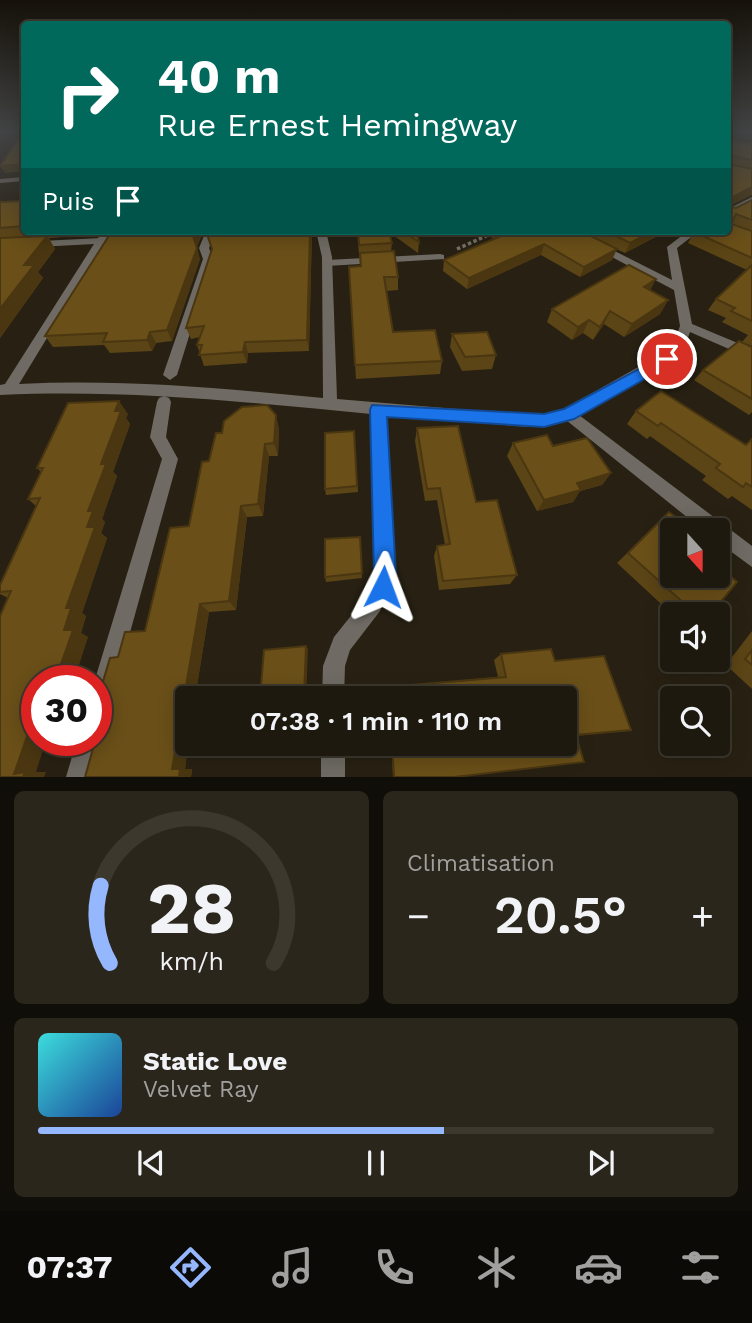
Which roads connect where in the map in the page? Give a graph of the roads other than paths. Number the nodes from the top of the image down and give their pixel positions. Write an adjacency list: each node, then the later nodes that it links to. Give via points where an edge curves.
1 (21, 179): 2 (street)
2 (0, 181)
3 (752, 200): 4 (street)
4 (731, 211)
5 (209, 235): 16 (street, via 204,248 208,259)
6 (322, 235): 12 (street)
7 (576, 235): 13 (street)
8 (688, 235): 13 (street, via 672,247)
9 (105, 236): 10 (street); 17 (street)
10 (0, 246)
11 (440, 257): 12 (street)
12 (327, 263): 19 (street)
13 (679, 288): 14 (street)
14 (687, 326): 15 (street); 21 (street, via 683,341 667,359)
15 (752, 354)
16 (170, 375)
17 (5, 390): 19 (street, via 167,389)
18 (164, 402): 25 (street, via 158,436 170,459)
19 (330, 404): 20 (street)
20 (378, 410): 21 (street, via 531,421); 26 (street, via 385,575 373,604 341,644)
21 (568, 414): 22 (street)
22 (700, 518)
23 (730, 541): 24 (street)
24 (752, 558)
25 (110, 665)
26 (333, 686)
27 (84, 756): 29 (street)
28 (333, 756): 30 (street)
29 (78, 777)
30 (333, 777)

